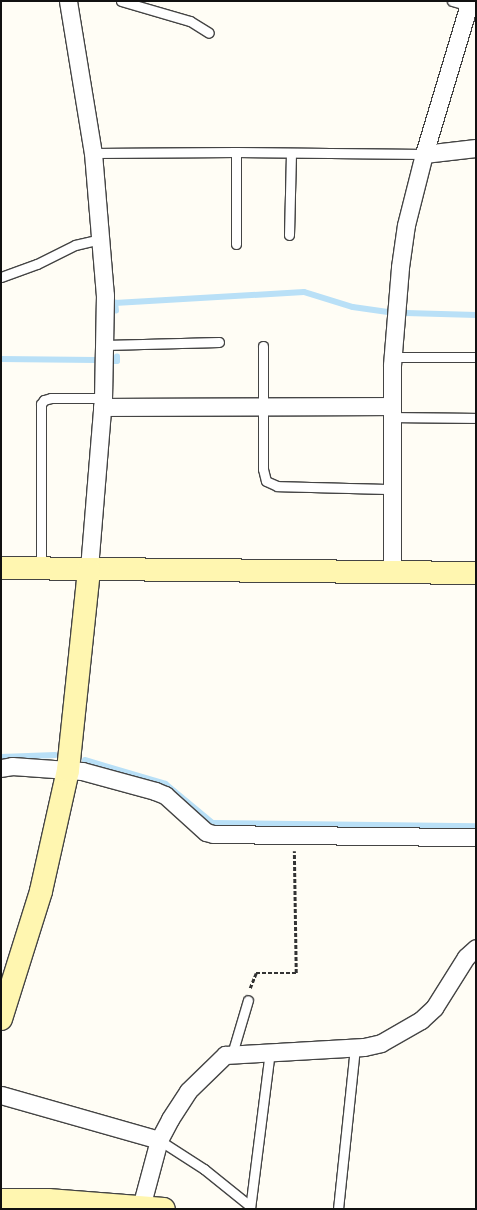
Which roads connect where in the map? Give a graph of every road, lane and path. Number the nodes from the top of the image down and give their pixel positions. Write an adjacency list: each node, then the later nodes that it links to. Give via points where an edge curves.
1 (68, 1): 8 (street)
2 (121, 1): 5 (lane, via 190,22)
3 (452, 1): 4 (lane)
4 (469, 3): 10 (street)
5 (209, 32)
6 (476, 148): 10 (street)
7 (236, 152): 8 (lane); 9 (lane); 13 (lane)
8 (93, 153): 12 (street)
9 (291, 153): 10 (lane); 11 (lane)
10 (424, 154): 18 (street, via 406,225)
11 (289, 235)
12 (102, 239): 14 (lane, via 75,245 37,264); 16 (street)
13 (236, 244)
14 (1, 277)
15 (218, 342): 16 (lane)
16 (105, 346): 20 (street)
17 (263, 346): 21 (lane)
18 (393, 357): 19 (lane); 22 (street)
19 (476, 357)
20 (102, 403): 21 (street); 26 (lane, via 51,398 41,404); 27 (street)
21 (264, 408): 22 (street); 24 (lane, via 264,476 271,484)
22 (392, 412): 23 (lane); 24 (street)
23 (476, 418)
24 (392, 489): 28 (street)
25 (1, 568): 26 (street)
26 (41, 569): 27 (street)
27 (89, 570): 28 (street); 31 (street)
28 (392, 573): 29 (street)
29 (476, 573)
30 (1, 768): 31 (street, via 12,766)
31 (68, 770): 32 (street, via 160,792 206,832); 36 (street, via 41,892)
32 (294, 834): 33 (street); 35 (path, via 296,973 256,973 252,978)
33 (476, 837)
34 (476, 948): 37 (street, via 466,957 434,1008 421,1020 381,1043)
35 (248, 1000): 39 (lane)
36 (1, 1019)
37 (355, 1048): 38 (street); 46 (lane)
38 (270, 1051): 39 (street); 43 (lane)
39 (232, 1054): 41 (street, via 225,1055 216,1062 188,1091)
40 (1, 1096): 41 (street)
41 (159, 1140): 43 (lane, via 204,1169); 44 (street)
42 (1, 1200): 44 (street, via 48,1200)
43 (250, 1207)
44 (141, 1208): 45 (street)
45 (164, 1209)
46 (338, 1209)

